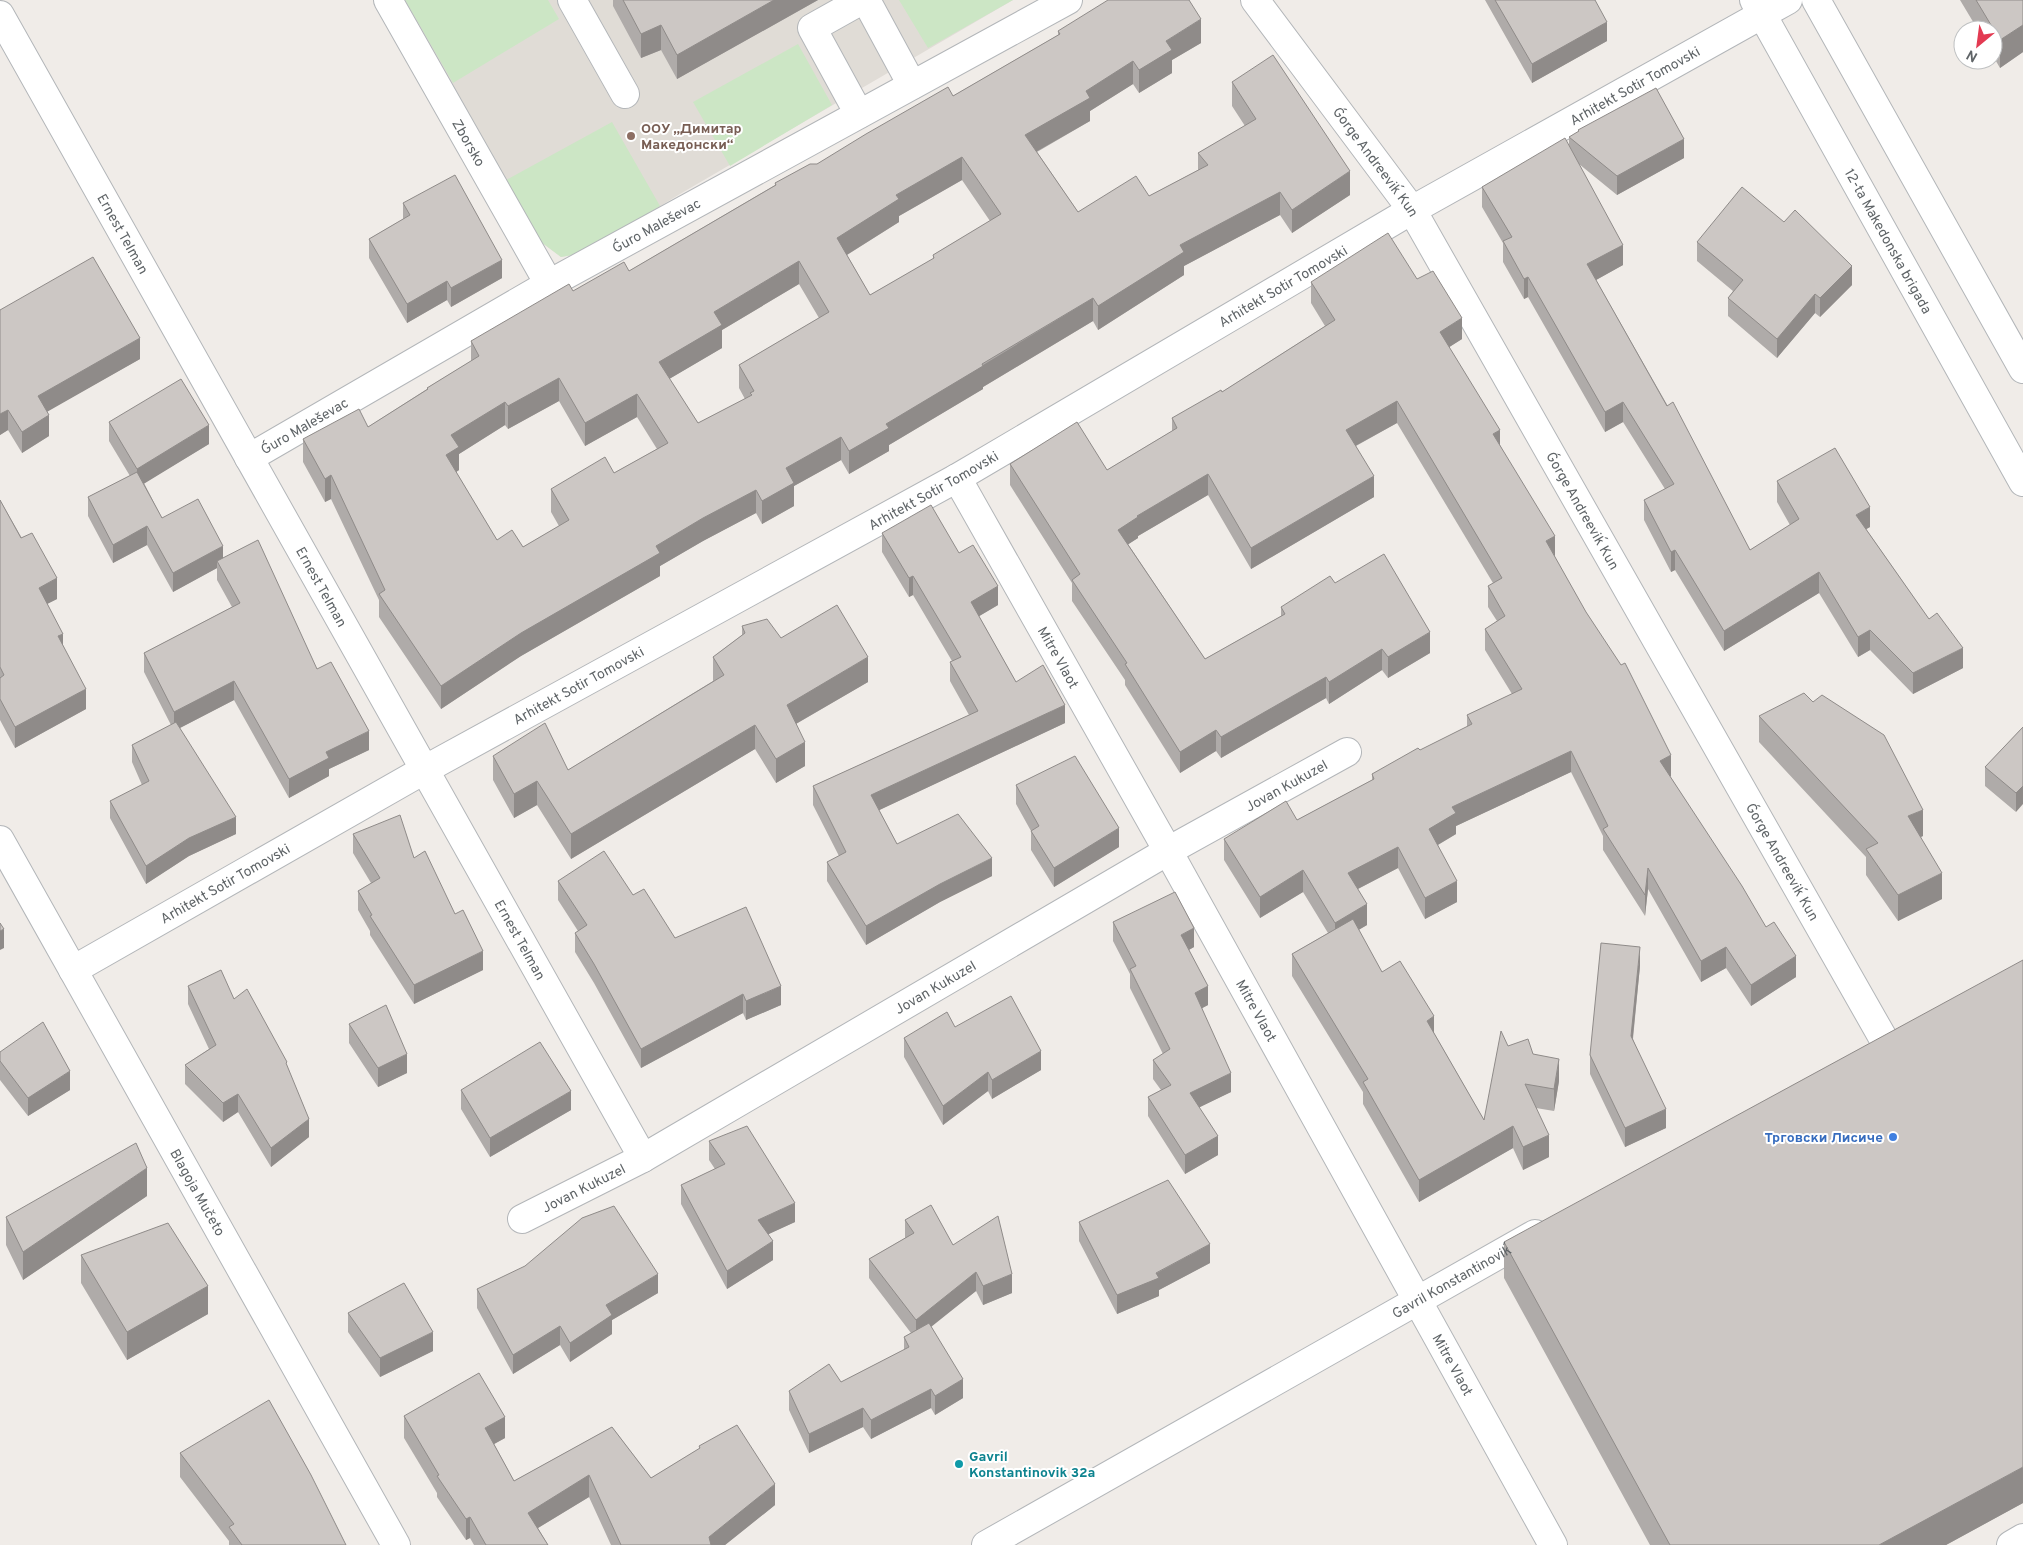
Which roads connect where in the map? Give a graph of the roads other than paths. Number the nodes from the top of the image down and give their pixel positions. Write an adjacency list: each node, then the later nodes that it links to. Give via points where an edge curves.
1 (388, 0): 14 (street, Zborsko)
2 (572, 0): 11 (street)
3 (864, 0): 10 (street); 12 (street, via 812,28)
4 (1068, 0): 10 (street, Ǵuro Maleševac)
5 (1255, 0): 13 (street, Ǵorge Andreeviḱ Kun)
6 (1788, 0): 8 (street, Arhitekt Sotir Tomovski)
7 (1816, 0): 15 (street)
8 (1758, 7): 13 (street, Arhitekt Sotir Tomovski); 18 (street, 12-ta Makedonska brigada)
9 (0, 15): 16 (street, Ernest Telman)
10 (912, 85): 12 (street, Ǵuro Maleševac)
11 (625, 94)
12 (859, 114): 14 (street, Ǵuro Maleševac)
13 (1412, 210): 17 (street, Arhitekt Sotir Tomovski); 24 (street, Ǵorge Andreeviḱ Kun)
14 (549, 284): 16 (street, Ǵuro Maleševac)
15 (2023, 369)
16 (249, 458): 20 (street, Ernest Telman)
17 (957, 478): 20 (street, Arhitekt Sotir Tomovski); 22 (street, Mitre Vlaot)
18 (2023, 482)
19 (1347, 752): 22 (street, Jovan Kukuzel)
20 (424, 770): 23 (street, Arhitekt Sotir Tomovski); 25 (street, Ernest Telman)
21 (0, 840): 23 (street, Blagoja Mučeto)
22 (1168, 851): 25 (street, Jovan Kukuzel); 28 (street, Mitre Vlaot)
23 (73, 970): 30 (street, Blagoja Mučeto)
24 (1883, 1038)
25 (643, 1158): 26 (street, Jovan Kukuzel)
26 (522, 1219)
27 (1554, 1223): 28 (street, Gavril Konstantinoviḱ)
28 (1416, 1301): 31 (street, Gavril Konstantinoviḱ); 32 (street, Mitre Vlaot)
29 (2023, 1538): 33 (street)
30 (396, 1545)
31 (986, 1545)
32 (1553, 1545)
33 (2011, 1545)

